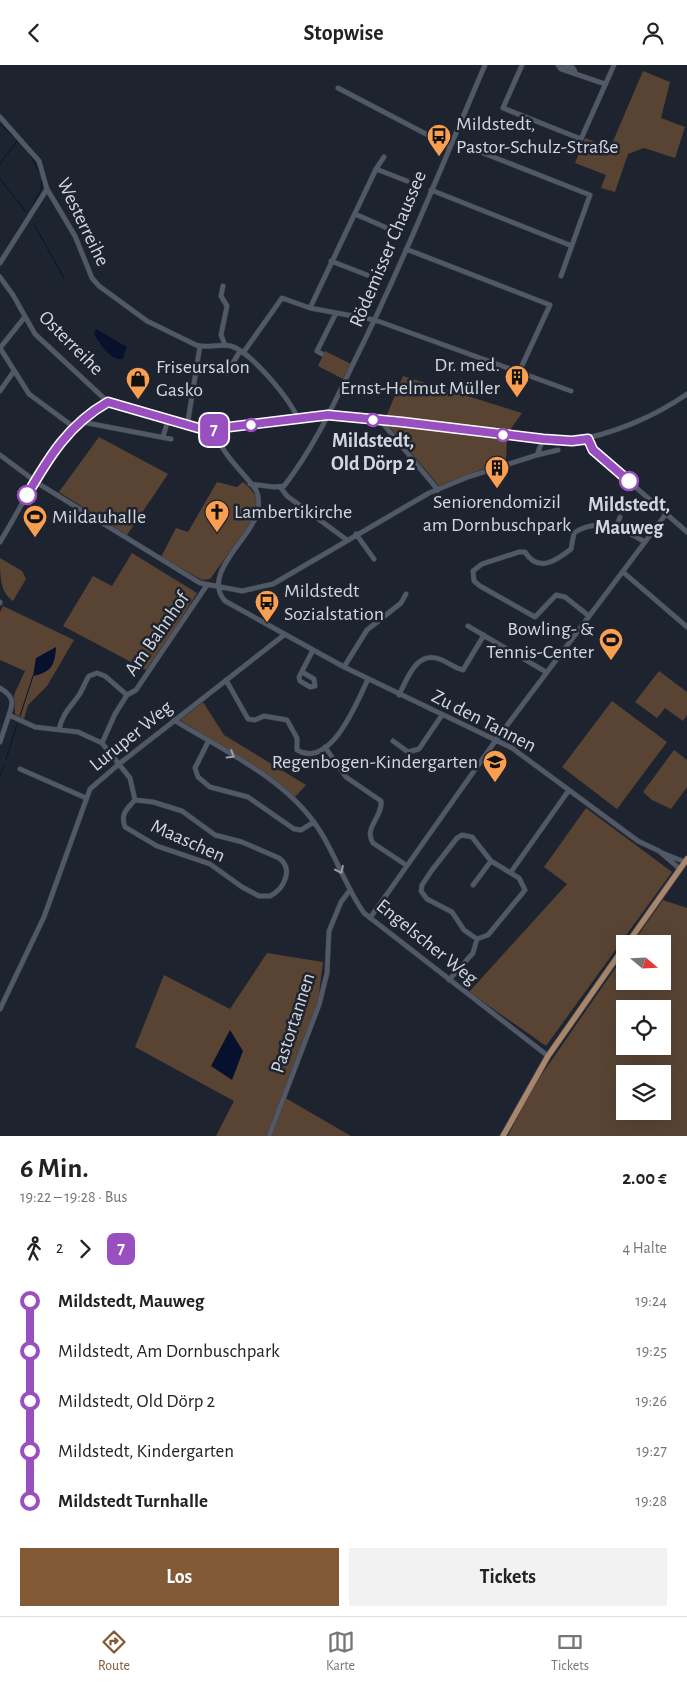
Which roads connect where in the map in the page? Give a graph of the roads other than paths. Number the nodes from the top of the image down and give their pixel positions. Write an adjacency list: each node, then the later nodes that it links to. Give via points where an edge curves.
1 (485, 65): 10 (street, Rödemisser Chaussee)
2 (522, 65): 7 (street, via 503,109 576,138 581,139 584,134)
3 (558, 65): 6 (street, via 560,69)
4 (564, 65): 6 (street)
5 (614, 65): 7 (street)
6 (575, 72): 7 (street)
7 (606, 84)
8 (338, 87): 10 (street)
9 (0, 117): 15 (street, Westerreihe, via 39,161)
10 (449, 146): 16 (street, Rödemisser Chaussee)
11 (478, 151): 19 (street, via 590,195)
12 (384, 157): 13 (street)
13 (376, 169): 14 (street); 17 (street)
14 (407, 181)
15 (47, 189): 22 (street); 32 (street, Westerreihe, via 99,286 147,321)
16 (431, 191): 19 (street); 20 (street, Rödemisser Chaussee)
17 (355, 214): 18 (street); 21 (street)
18 (387, 228)
19 (572, 246): 24 (street)
20 (406, 249): 30 (street, Rödemisser Chaussee); 37 (street, via 550,305)
21 (331, 261): 23 (street); 27 (street)
22 (0, 263)
23 (367, 275)
24 (561, 276)
25 (0, 277): 29 (street, Osterreihe)
26 (223, 286): 31 (street, via 221,297 227,306 221,335)
27 (310, 309): 28 (street); 34 (street, via 282,298)
28 (336, 313): 30 (street); 35 (street, via 317,351)
29 (24, 318): 33 (street); 42 (street, Osterreihe, via 41,340)
30 (375, 320): 37 (street); 43 (street, Rödemisser Chaussee)
31 (225, 345): 32 (street, Westerreihe); 34 (street, Westerreihe)
32 (200, 346): 48 (street)
33 (0, 348): 36 (street)
34 (242, 351): 38 (street); 44 (street, Westerreihe, via 282,394)
35 (322, 354)
36 (14, 371): 39 (street); 49 (street, via 29,394)
37 (519, 372): 40 (street)
38 (227, 373)
39 (0, 391)
40 (571, 391)
41 (687, 394): 54 (street, via 668,407)
42 (108, 402): 45 (street); 47 (street)
43 (328, 415): 44 (street); 46 (street); 60 (street, Rödemisser Chaussee, via 305,456)
44 (298, 419): 50 (street)
45 (168, 420): 48 (street); 51 (street)
46 (380, 420): 53 (street); 61 (street)
47 (82, 422): 49 (street); 51 (street)
48 (187, 427): 50 (street)
49 (75, 428): 58 (street, via 54,449)
50 (215, 430): 59 (street, via 224,452)
51 (162, 437): 52 (street)
52 (171, 439)
53 (543, 439): 54 (street); 57 (street)
54 (588, 439): 62 (street, via 593,450)
55 (558, 450): 57 (street)
56 (0, 455): 58 (street)
57 (536, 455): 61 (street)
58 (36, 481): 68 (street); 72 (street, via 120,536)
59 (250, 484): 60 (street); 73 (street, via 259,497 256,518 222,567)
60 (282, 487): 67 (street, via 288,496)
61 (438, 490): 66 (street)
62 (666, 514): 65 (street); 69 (street)
63 (620, 517): 64 (street)
64 (616, 528): 69 (street); 75 (street, via 596,526 577,531 572,535 571,549 555,562 530,561 525,552 519,552 482,564 473,571 474,581 480,586 534,617 556,595 565,597)
65 (687, 532)
66 (356, 534): 67 (street); 70 (street)
67 (347, 539): 73 (street, via 273,584 242,591)
68 (0, 541)
69 (645, 542): 71 (street)
70 (374, 559)
71 (623, 572): 75 (street); 77 (street)
72 (207, 585): 73 (street); 87 (street, Am Bahnhof, via 136,690)
73 (219, 588): 78 (street, Am Bahnhof, via 226,601)
74 (406, 594): 81 (street, via 401,603 367,629)
75 (589, 616): 83 (street)
76 (468, 626): 79 (street)
77 (687, 627)
78 (284, 635): 80 (street, Zu den Tannen); 85 (street, Luruper Weg)
79 (484, 635): 83 (street); 88 (street, via 463,669 436,658 422,659 412,668)
80 (313, 651): 81 (street, Zu den Tannen); 82 (street)
81 (344, 667): 84 (street, Zu den Tannen)
82 (302, 672)
83 (546, 672): 93 (street)
84 (368, 679): 88 (street, Zu den Tannen); 98 (street, via 340,734)
85 (226, 680): 91 (street, Luruper Weg); 98 (street, via 248,719 255,720 264,715 287,720 297,738 296,747 302,753)
86 (0, 688): 89 (street, via 12,697)
87 (127, 695): 92 (street, via 105,676 92,674 64,714); 97 (street, Am Bahnhof)
88 (399, 695): 90 (street, Zu den Tannen)
89 (9, 715): 92 (street, via 36,727); 95 (street)
90 (442, 715): 93 (street, Zu den Tannen); 94 (street, via 419,749 408,752)
91 (174, 721): 96 (street, Engelscher Weg); 99 (street, Luruper Weg)
92 (59, 730): 97 (street, via 84,734)
93 (496, 740): 101 (street, Zu den Tannen, via 524,755); 108 (street)
94 (393, 741)
95 (0, 742)
96 (208, 742): 104 (street, Engelscher Weg, one-way to 104, via 272,782 301,806); 104 (street, via 195,768 201,781 219,790 248,797 294,829)
97 (102, 743): 99 (street, Maaschen)
98 (325, 747): 108 (street, via 346,777 381,801 380,811 370,830 370,839)
99 (119, 764): 102 (street, Luruper Weg, via 96,783); 103 (street, Maaschen, via 130,778)
100 (20, 769): 102 (street)
101 (569, 790): 105 (street, Zu den Tannen, via 638,841); 110 (street)
102 (86, 798): 118 (street, Luruper Weg, via 44,917)
103 (135, 800): 103 (street, Maaschen, via 182,811 215,835 242,842 279,858 287,872 282,886 276,893 264,897 242,887 210,864 157,846 125,827 125,811)
104 (314, 822): 112 (street, Engelscher Weg, one-way to 112, via 328,843)
105 (659, 851): 107 (street, Zu den Tannen); 109 (street, Zu den Tannen)
106 (491, 861): 110 (street); 111 (street); 115 (street, via 478,842 462,835 422,885 421,891 427,899 452,912 464,930)
107 (686, 861): 109 (main road)
108 (406, 865): 113 (street)
109 (680, 869): 114 (main road)
110 (511, 872): 115 (street, via 524,884 523,895 488,935)
111 (473, 885)
112 (350, 890): 113 (street, Engelscher Weg); 120 (street, Pastortannen, via 328,931 327,973 319,1005)
113 (370, 918): 117 (street, Engelscher Weg)
114 (633, 935)
115 (477, 939): 117 (street, via 473,953)
116 (616, 959): 119 (main road)
117 (449, 980): 119 (street, Engelscher Weg)
118 (0, 1009)
119 (548, 1056): 121 (main road)
120 (269, 1136)
121 (503, 1136)

